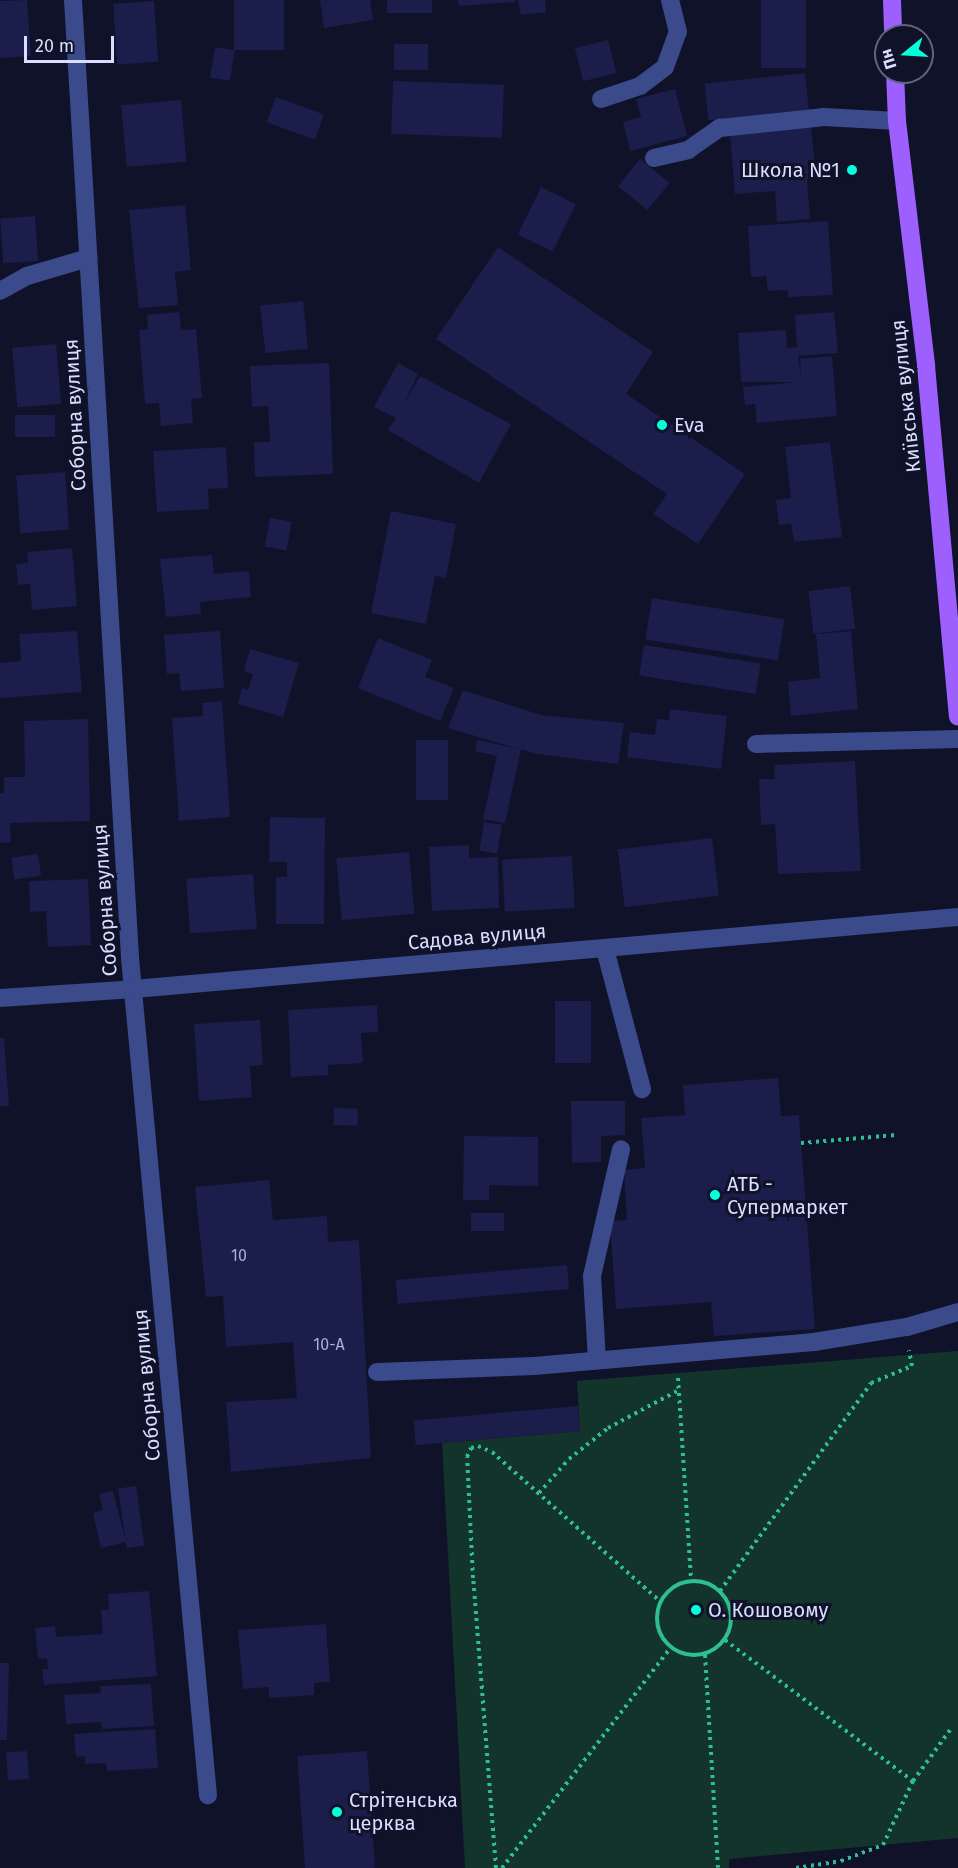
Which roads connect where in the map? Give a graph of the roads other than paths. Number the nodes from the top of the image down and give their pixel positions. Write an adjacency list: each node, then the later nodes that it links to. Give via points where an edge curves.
1 (73, 0): 9 (street, Соборна вулиця)
2 (670, 0): 6 (street, via 678,32 665,67 640,86)
3 (892, 0): 4 (main road)
4 (893, 24)
5 (895, 84): 7 (main road, Київська вулиця)
6 (602, 99)
7 (897, 121): 8 (street, via 824,117 720,128 688,150); 11 (main road, Київська вулиця, via 926,366)
8 (654, 158)
9 (88, 258): 10 (street, via 27,276); 16 (street, Соборна вулиця)
10 (0, 291)
11 (958, 717)
12 (958, 739): 13 (street)
13 (756, 744)
14 (958, 917): 15 (street, Садова вулиця)
15 (605, 949): 16 (street, Садова вулиця); 18 (street)
16 (134, 989): 17 (street, Садова вулиця); 23 (street, Соборна вулиця)
17 (0, 998)
18 (642, 1089)
19 (621, 1149): 21 (street, via 592,1276)
20 (958, 1312): 21 (street, via 906,1327 814,1342)
21 (597, 1360): 22 (street)
22 (377, 1372)
23 (208, 1795)

